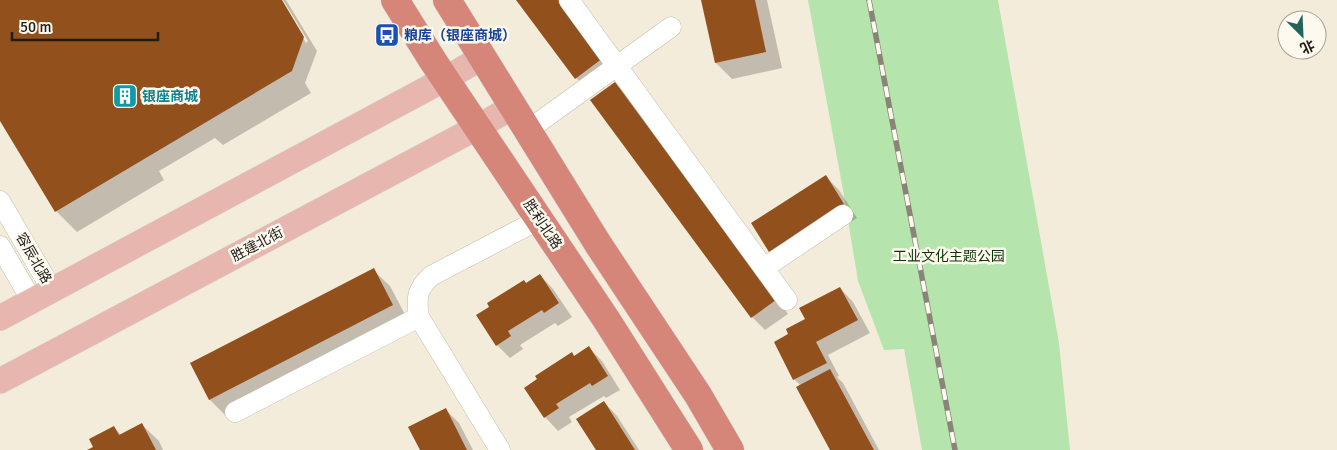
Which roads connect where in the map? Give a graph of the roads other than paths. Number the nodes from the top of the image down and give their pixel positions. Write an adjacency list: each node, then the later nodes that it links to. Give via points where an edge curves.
1 (395, 0): 7 (highway, 胜利北路)
2 (447, 0): 5 (highway)
3 (569, 0): 6 (street)
4 (671, 27): 6 (street)
5 (483, 57): 7 (main road); 8 (highway)
6 (617, 66): 10 (street); 15 (street)
7 (445, 79): 9 (highway, 胜利北路); 16 (main road)
8 (514, 106): 9 (main road, 胜建北街); 10 (highway)
9 (478, 127): 13 (highway, 胜利北路); 20 (main road, 胜建北街)
10 (528, 130): 24 (highway)
11 (0, 201): 16 (street, 容辰北路)
12 (843, 215): 15 (street)
13 (540, 219): 18 (street, via 431,276 421,286 417,303); 23 (highway, 胜利北路)
14 (0, 246): 16 (street, 容辰北路)
15 (764, 268): 17 (street)
16 (42, 296): 19 (main road)
17 (787, 300)
18 (419, 317): 21 (street); 22 (street)
19 (0, 318)
20 (0, 381)
21 (235, 412)
22 (496, 446)
23 (689, 450)
24 (730, 450)

